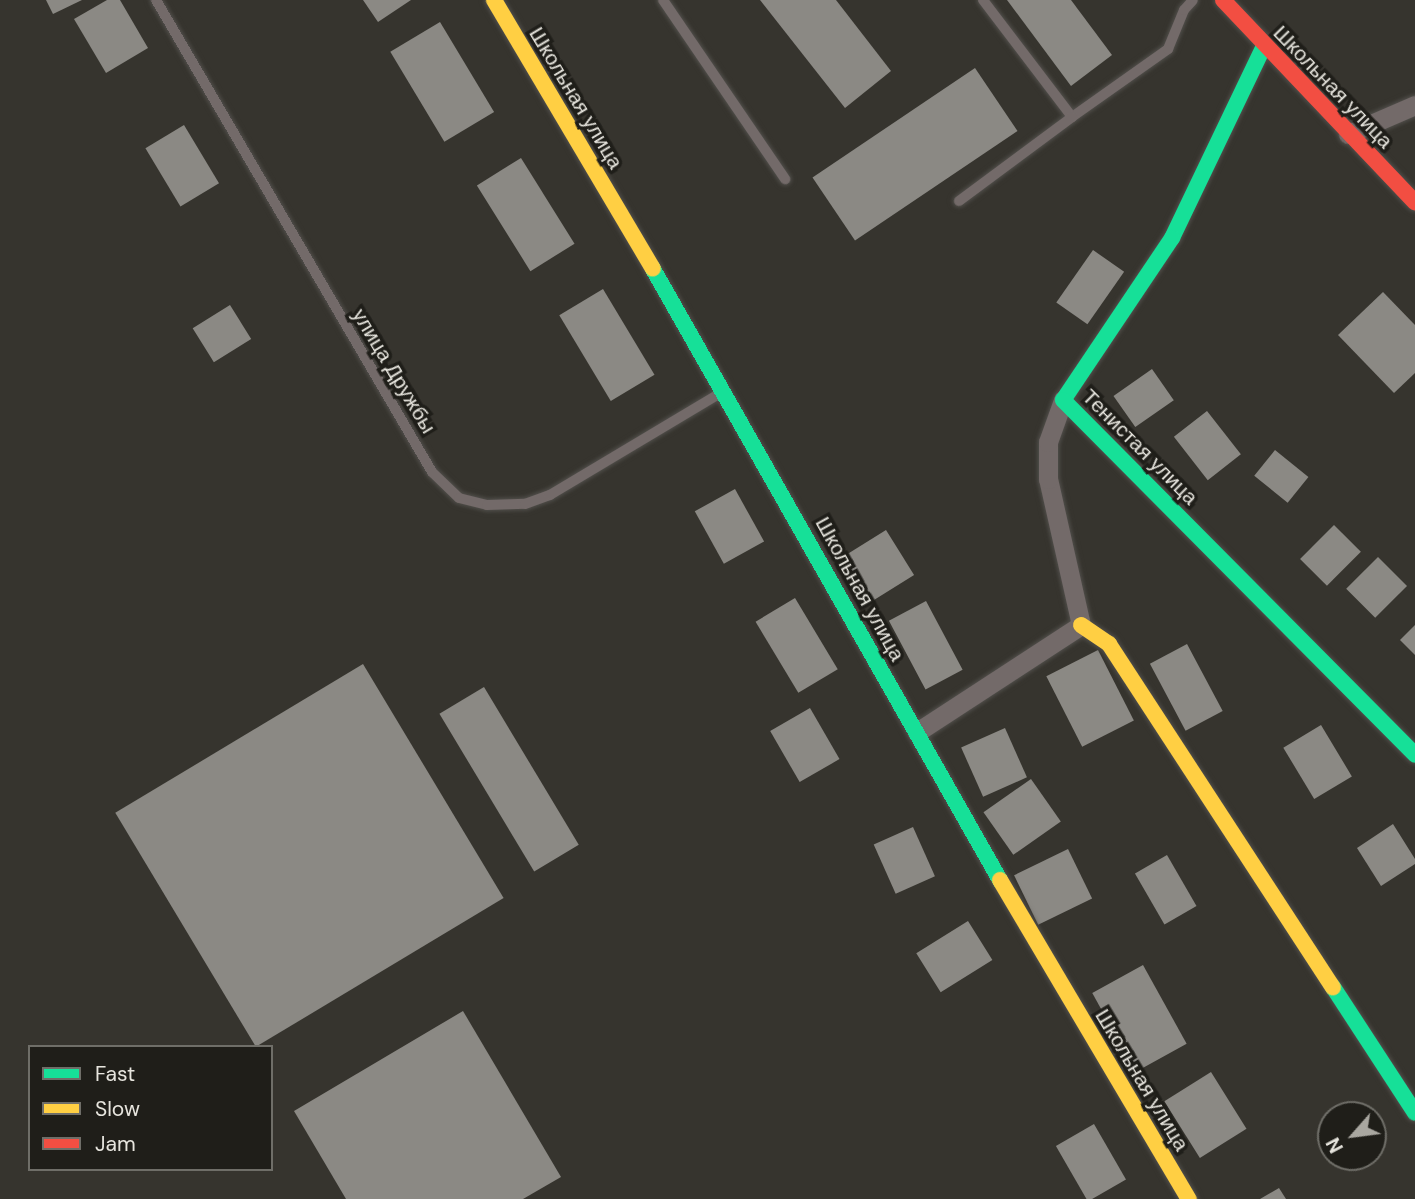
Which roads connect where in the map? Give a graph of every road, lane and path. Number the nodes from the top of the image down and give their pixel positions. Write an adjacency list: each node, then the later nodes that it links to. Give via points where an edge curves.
1 (156, 0): 14 (lane, улица Дружбы, via 432,472 459,498 487,505 525,504 550,495)
2 (494, 0): 14 (street, Школьная улица)
3 (663, 0): 11 (lane)
4 (983, 0): 9 (lane)
5 (1193, 0): 9 (lane, via 1168,49)
6 (1223, 0): 7 (street, Школьная улица)
7 (1264, 46): 10 (street, Школьная улица); 15 (street, Тенистая улица, via 1172,238)
8 (1415, 105): 10 (street)
9 (1072, 117): 12 (lane)
10 (1348, 134): 13 (street, Школьная улица)
11 (785, 179)
12 (959, 201)
13 (1415, 202)
14 (725, 391): 17 (street, Школьная улица)
15 (1063, 400): 16 (street, via 1048,442 1048,479); 18 (street, Тенистая улица)
16 (1080, 625): 17 (street); 19 (street, via 1109,644)
17 (917, 732): 20 (street, Школьная улица, via 1033,939)
18 (1415, 755)
19 (1415, 1113)
20 (1189, 1199)

